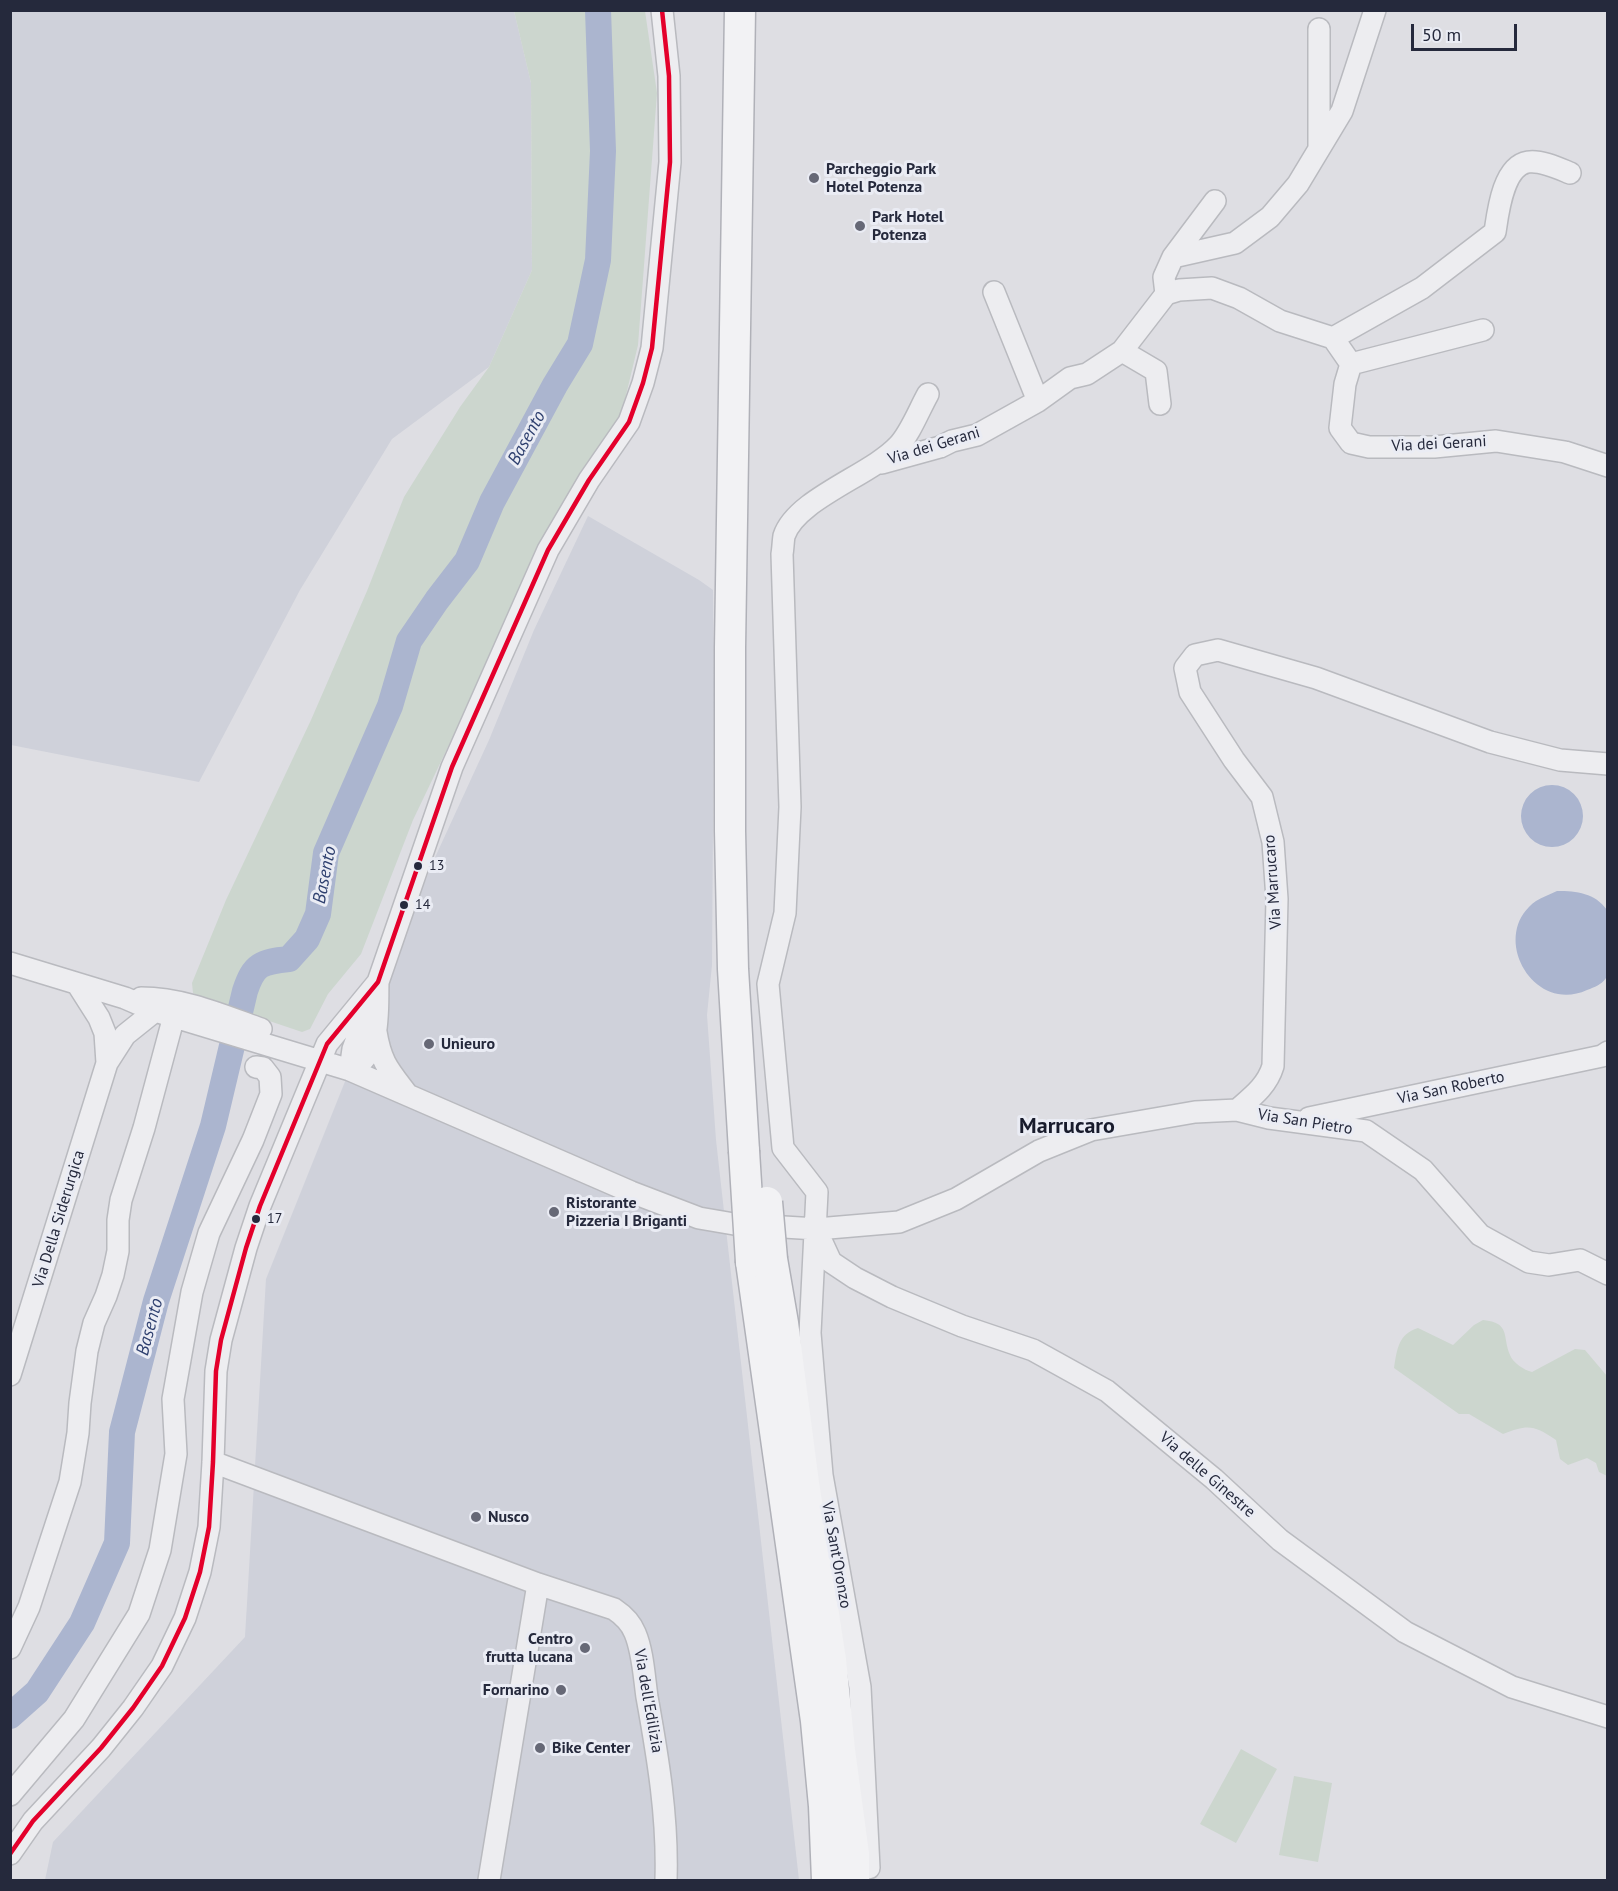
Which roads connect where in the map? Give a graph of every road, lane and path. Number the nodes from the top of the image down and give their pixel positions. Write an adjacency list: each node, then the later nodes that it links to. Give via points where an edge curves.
1 (662, 10): 23 (street, via 669,76 670,162 652,348 643,383 629,422 589,480 538,572 452,767)
2 (740, 10): 36 (highway, via 730,831 733,969)
3 (759, 10): 36 (highway, via 747,797)
4 (1375, 10): 6 (street, via 1342,111)
5 (1319, 29): 6 (street)
6 (1319, 147): 9 (street, via 1298,184 1270,217 1235,243)
7 (1570, 173): 13 (street, via 1527,162 1514,170 1504,187 1495,232 1422,288)
8 (1215, 201): 9 (street)
9 (1173, 256): 11 (street, via 1164,277)
10 (994, 292): 17 (street)
11 (1166, 294): 13 (street, via 1212,288 1280,321); 14 (street, Via dei Gerani)
12 (1483, 330): 15 (street)
13 (1334, 338): 15 (street)
14 (1122, 351): 17 (street, Via dei Gerani, via 1088,374 1070,378); 18 (street, via 1156,371)
15 (1351, 364): 20 (street, Via dei Gerani, via 1340,428 1351,443 1369,447 1434,447 1496,441 1565,452)
16 (928, 394): 19 (street, Via dei Gerani, via 899,445)
17 (1038, 401): 19 (street, Via dei Gerani, via 977,435)
18 (1160, 404)
19 (876, 465): 37 (street, Via Sant'Oronzo, via 824,495 796,518 784,535 782,554 790,807 784,914 768,984 783,1148 817,1192)
20 (1608, 466)
21 (1608, 764): 34 (street, Via Marrucaro, via 1560,760 1490,742 1316,678 1218,650 1195,654 1185,668 1190,692 1262,797 1273,842 1277,900 1273,1066 1261,1089)
22 (10, 963): 24 (street)
23 (378, 982): 27 (street); 30 (street, via 327,1044); 32 (street, via 353,1049)
24 (78, 985): 25 (street); 28 (street, Via Della Siderurgica, via 99,1018)
25 (125, 998): 26 (street); 26 (street, via 164,999); 28 (street, Via Della Siderurgica, via 115,1007)
26 (180, 1014): 28 (street); 30 (street, via 291,1047); 43 (street, via 121,1200 113,1275 93,1323 87,1351 70,1482 29,1607)
27 (376, 1032): 32 (street, via 367,1056); 33 (street, via 384,1064)
28 (115, 1034): 40 (street, Via Della Siderurgica)
29 (1608, 1052): 35 (street, Via San Roberto)
30 (321, 1060): 32 (street); 41 (street, via 260,1206 232,1296 216,1371)
31 (256, 1068): 45 (street, via 263,1068 270,1077 271,1094 209,1233 192,1292 173,1399 176,1454 160,1550 139,1614 74,1719)
32 (350, 1070): 33 (street)
33 (407, 1094): 37 (street, via 699,1218)
34 (1237, 1110): 35 (street, Via San Pietro); 37 (street, via 1195,1112 1091,1130 1039,1151 956,1199 899,1222)
35 (1294, 1121): 39 (street, Via San Pietro, via 1366,1131 1423,1170 1480,1235 1529,1262 1549,1265 1580,1260)
36 (754, 1151): 38 (highway, bridge)
37 (817, 1230): 44 (street, Via delle Ginestre, via 831,1262 855,1278 952,1322 1033,1350 1107,1391 1214,1479 1280,1540 1405,1632 1512,1687); 51 (street, Via Sant'Oronzo, via 810,1333 822,1475 860,1687)
38 (761, 1261): 49 (highway, via 816,1721); 50 (highway, via 783,1323 831,1660)
39 (1608, 1274)
40 (10, 1375)
41 (213, 1462): 42 (street, Via dell'Edilizia); 46 (street, via 205,1550 175,1642 133,1708 33,1821)
42 (538, 1584): 47 (street); 48 (street, Via dell'Edilizia, via 614,1609 626,1618 635,1633 664,1797)
43 (10, 1648)
44 (1608, 1717)
45 (10, 1795)
46 (10, 1854)
47 (489, 1881)
48 (666, 1881)
49 (827, 1881)
50 (854, 1881)
51 (869, 1881)

